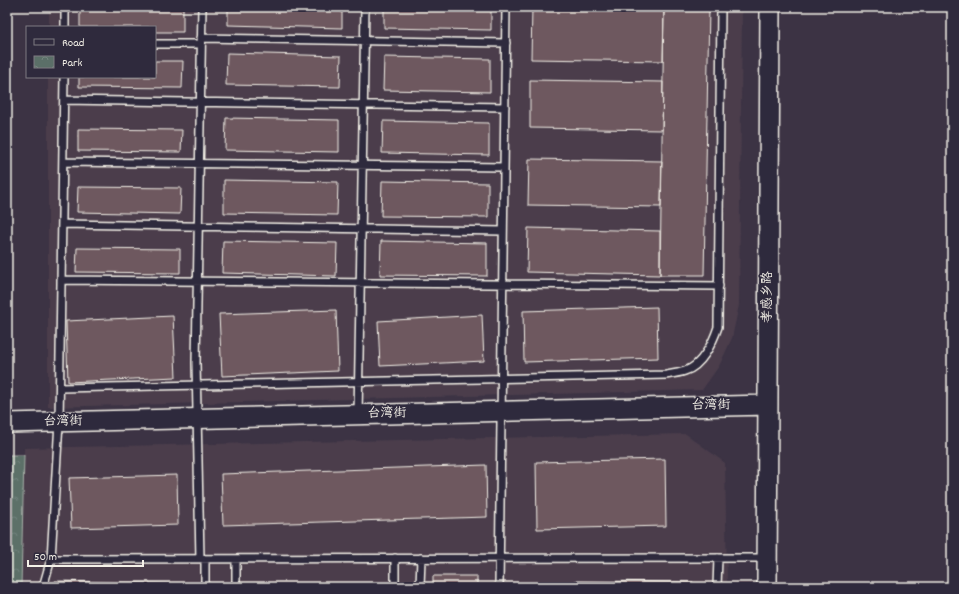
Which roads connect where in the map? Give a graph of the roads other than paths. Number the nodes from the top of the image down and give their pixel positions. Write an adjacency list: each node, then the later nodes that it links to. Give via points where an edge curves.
1 (65, 7): 7 (lane)
2 (202, 7): 8 (lane)
3 (364, 7): 9 (lane)
4 (506, 7): 10 (lane)
5 (721, 7): 29 (lane)
6 (770, 7): 34 (main road, 孝感乡路)
7 (65, 26)
8 (201, 41): 9 (lane); 11 (lane); 14 (lane)
9 (364, 41): 10 (lane); 15 (lane)
10 (506, 43): 16 (lane)
11 (156, 44)
12 (64, 78): 13 (lane)
13 (64, 100): 14 (lane); 17 (lane)
14 (200, 102): 15 (lane); 18 (lane)
15 (363, 104): 16 (lane); 19 (lane)
16 (505, 107): 20 (lane)
17 (63, 162): 18 (lane); 21 (lane)
18 (199, 163): 19 (lane); 22 (lane)
19 (362, 165): 20 (lane); 23 (lane)
20 (504, 167): 24 (lane)
21 (62, 224): 22 (lane); 25 (lane)
22 (198, 226): 23 (lane); 26 (lane)
23 (361, 229): 24 (lane); 27 (lane)
24 (503, 231): 28 (lane)
25 (61, 280): 26 (lane); 33 (lane)
26 (198, 281): 27 (lane); 32 (lane)
27 (360, 283): 28 (lane); 31 (lane)
28 (502, 284): 29 (lane); 30 (lane)
29 (719, 286): 30 (lane, via 718,327 715,337 705,354 687,371 666,375)
30 (500, 378): 31 (lane); 35 (lane)
31 (358, 382): 32 (lane); 36 (lane)
32 (197, 385): 33 (lane); 37 (lane)
33 (60, 388): 38 (lane)
34 (768, 405): 35 (main road, 台湾街); 44 (main road, 孝感乡路)
35 (500, 411): 36 (main road, 台湾街); 42 (lane)
36 (358, 415): 37 (main road, 台湾街)
37 (198, 419): 38 (main road, 台湾街); 46 (lane)
38 (59, 422): 39 (main road, 台湾街); 45 (lane)
39 (7, 423)
40 (395, 558): 41 (lane); 47 (lane); 51 (lane)
41 (421, 558): 42 (lane); 52 (lane)
42 (499, 558): 43 (lane); 53 (lane)
43 (718, 558): 44 (lane); 54 (lane)
44 (767, 558): 55 (main road, 孝感乡路)
45 (51, 559): 46 (lane); 48 (lane)
46 (203, 559): 47 (lane); 49 (lane)
47 (236, 559): 50 (lane)
48 (43, 587)
49 (205, 587)
50 (236, 587)
51 (395, 587)
52 (420, 587)
53 (498, 587)
54 (717, 587)
55 (767, 587)

